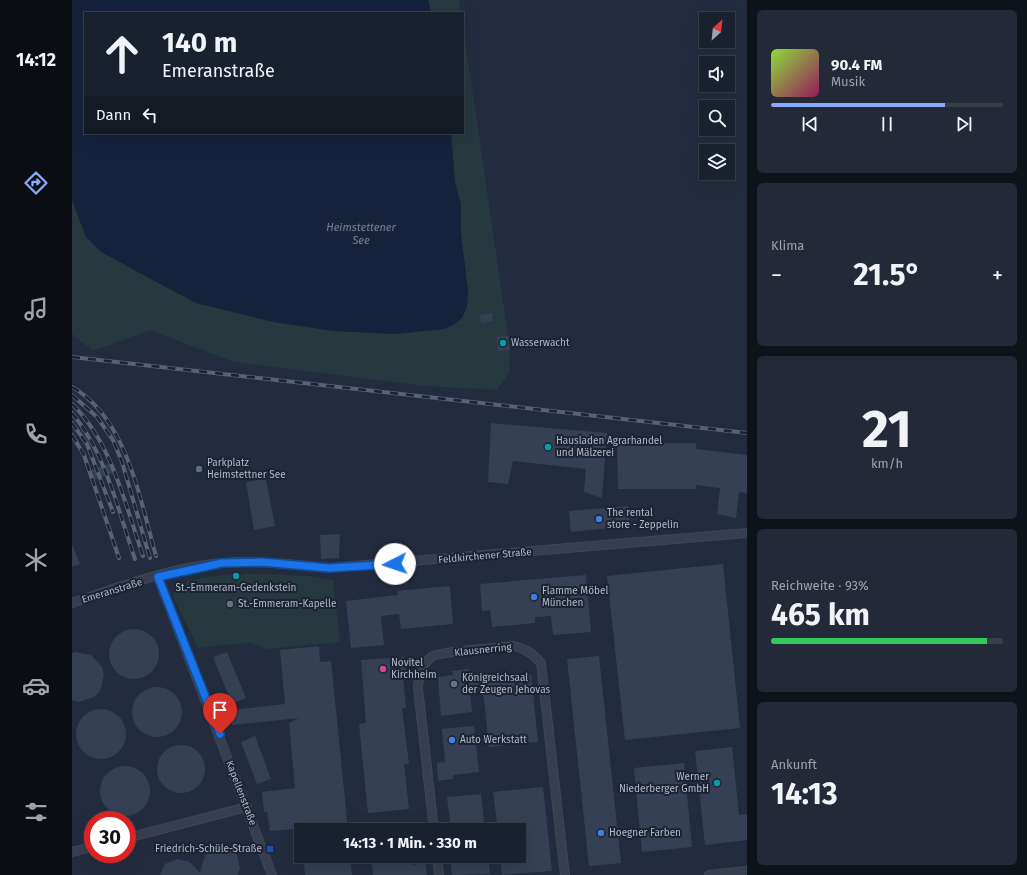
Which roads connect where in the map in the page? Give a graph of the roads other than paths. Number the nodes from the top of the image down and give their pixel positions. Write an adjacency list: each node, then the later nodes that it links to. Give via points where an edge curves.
1 (747, 533): 2 (street, Feldkirchener Straße, via 329,568 261,562)
2 (222, 563): 3 (street, Emeranstraße)
3 (158, 577): 4 (street, Emeranstraße); 5 (street, Kapellenstraße)
4 (72, 603)
5 (247, 807): 7 (street); 12 (street, Kapellenstraße)
6 (433, 823): 14 (street, Klausnerring, via 418,688 422,668 435,655 514,646 523,648 542,663)
7 (136, 836)
8 (84, 849): 9 (street)
9 (72, 852)
10 (438, 863): 13 (street)
11 (747, 871): 15 (street)
12 (272, 875)
13 (439, 875)
14 (565, 875)
15 (709, 875)

